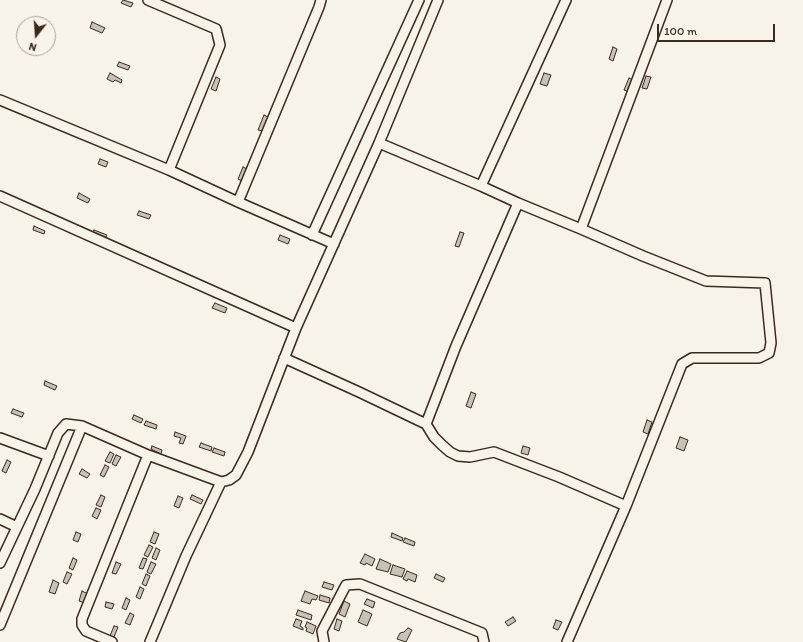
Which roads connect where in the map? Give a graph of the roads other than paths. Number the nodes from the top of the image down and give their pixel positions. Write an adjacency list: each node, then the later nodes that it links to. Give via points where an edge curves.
1 (148, 0): 9 (street, via 216,29 220,45)
2 (320, 0): 12 (street)
3 (419, 0): 15 (street)
4 (438, 0): 8 (street)
5 (566, 0): 10 (street)
6 (667, 0): 14 (street)
7 (0, 100): 9 (street)
8 (379, 143): 10 (street); 16 (street)
9 (169, 170): 12 (street)
10 (481, 186): 13 (street)
11 (0, 196): 17 (street)
12 (238, 202): 15 (street)
13 (518, 203): 14 (street); 19 (street, via 456,346)
14 (581, 229): 25 (street, via 706,281 765,283 771,343 769,353 759,358 692,358 682,364)
15 (312, 235): 16 (street)
16 (334, 244): 17 (street)
17 (296, 328): 18 (street)
18 (284, 358): 19 (street); 24 (street, via 242,465 233,477)
19 (426, 424): 25 (street, via 442,445 458,456 470,457 494,452)
20 (82, 426): 22 (street); 23 (street, via 66,424 58,433); 29 (street)
21 (0, 438): 23 (street)
22 (148, 455): 24 (street); 30 (street, via 82,619 86,631)
23 (49, 456): 27 (street)
24 (221, 482): 31 (street)
25 (626, 506): 34 (street)
26 (0, 519): 27 (street)
27 (17, 527): 28 (street)
28 (0, 563)
29 (0, 625)
30 (112, 642)
31 (150, 642)
32 (324, 642): 33 (street, via 322,631 346,585 360,584 482,633)
33 (484, 642)
34 (567, 642)

